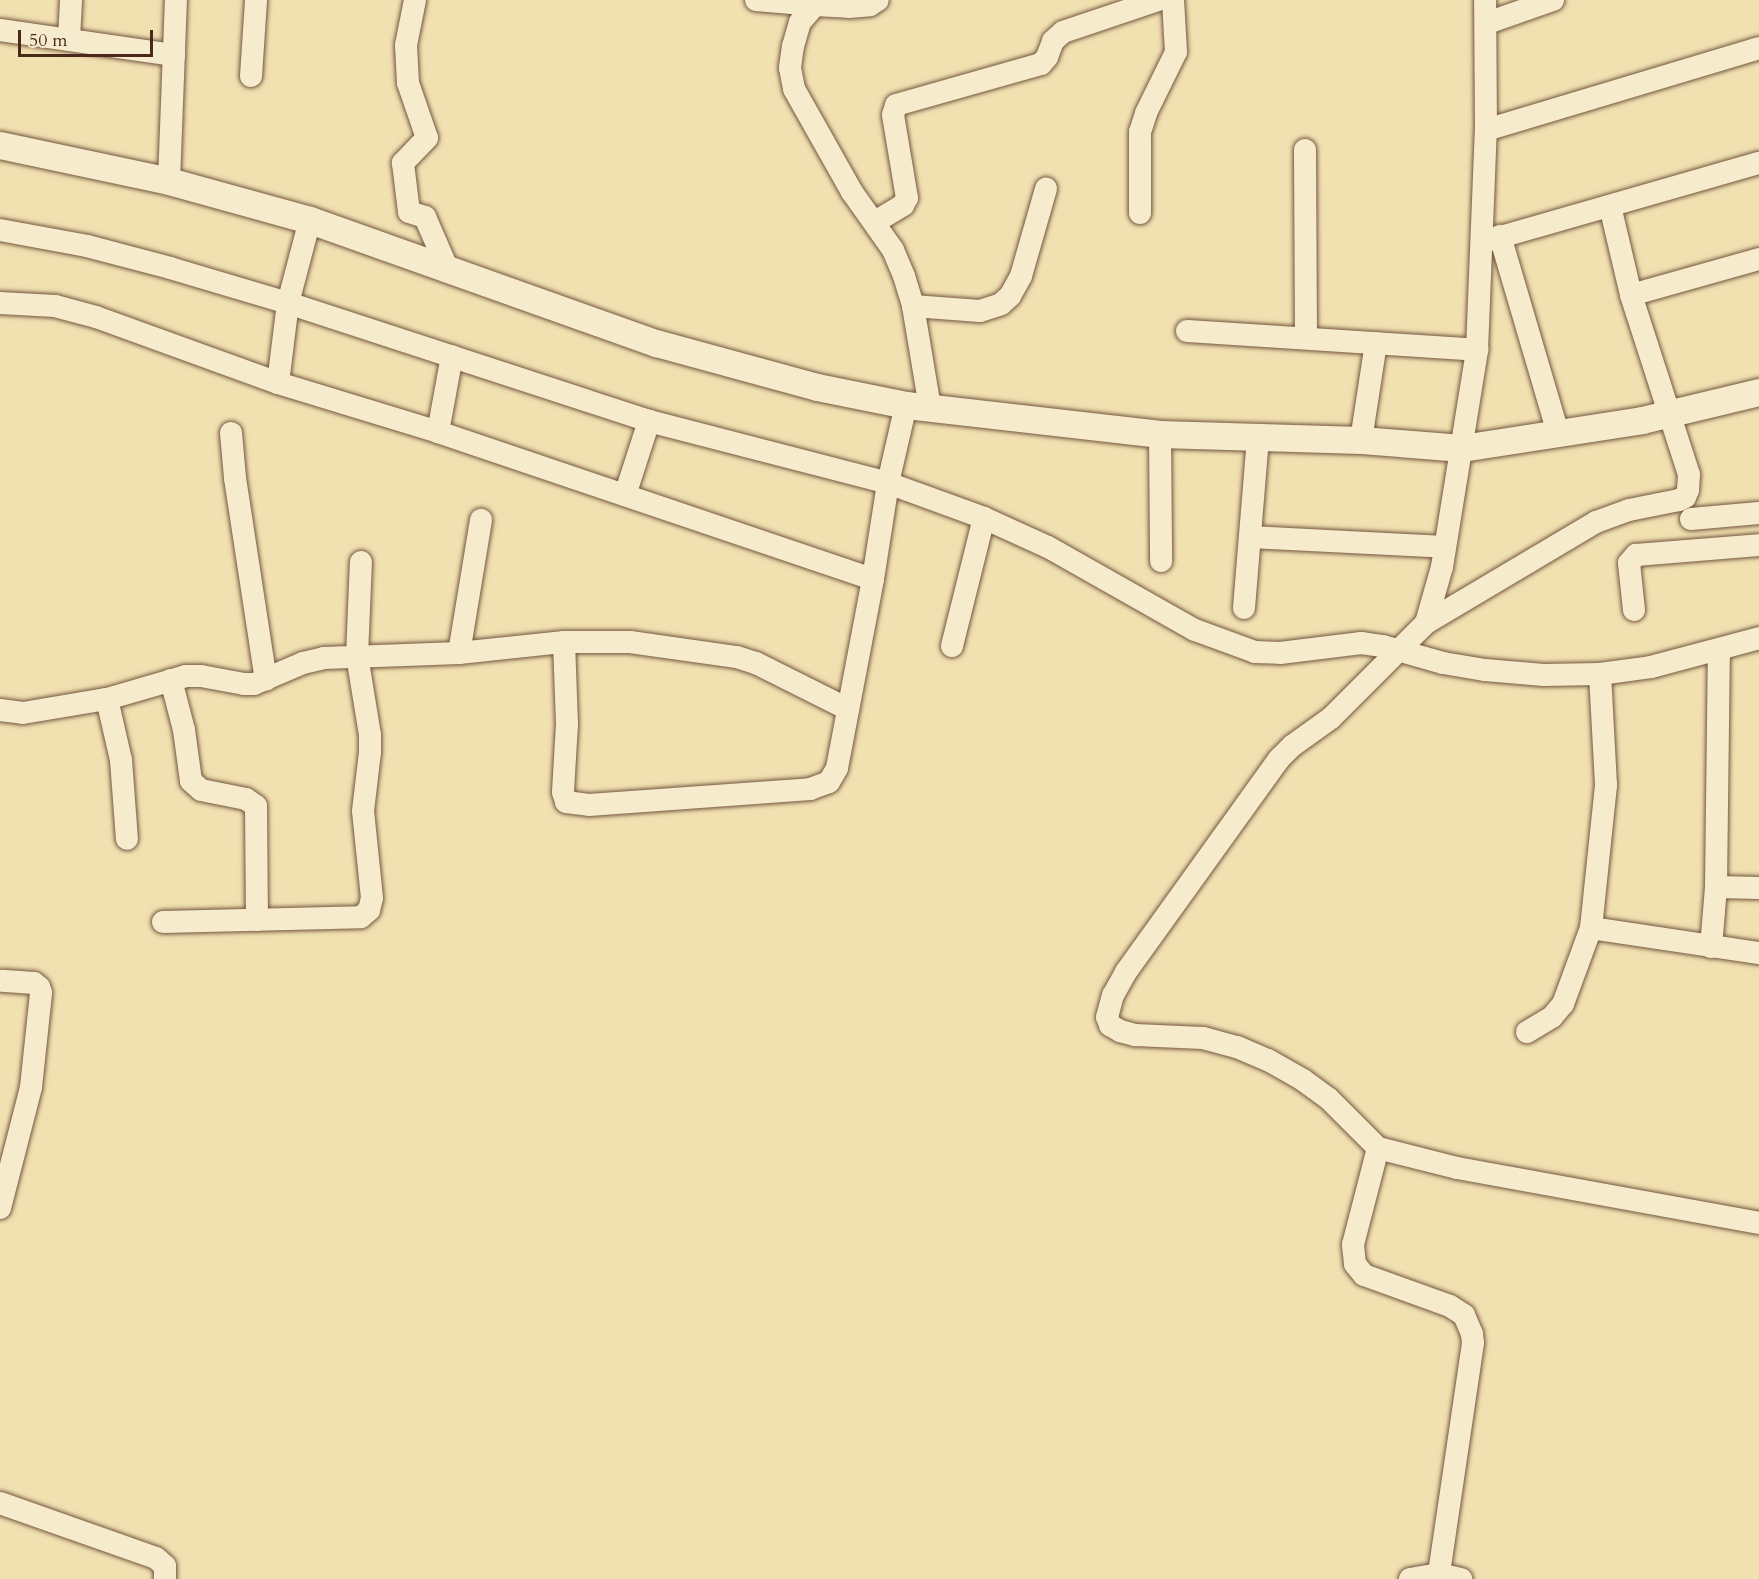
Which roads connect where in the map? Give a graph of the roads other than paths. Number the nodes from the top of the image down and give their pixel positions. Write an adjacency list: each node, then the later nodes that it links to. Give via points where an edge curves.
1 (71, 0): 14 (street)
2 (176, 0): 16 (street)
3 (256, 0): 17 (street)
4 (416, 0): 31 (street, via 406,45 408,83 427,138 403,163 410,212 426,217)
5 (756, 0): 11 (street)
6 (878, 0): 11 (street, via 849,7)
7 (1158, 0): 27 (street, via 1063,32 1053,41 1041,64 896,105 893,115 907,198 903,205)
8 (1173, 0): 25 (street, via 1176,52 1140,132)
9 (1485, 0): 12 (street)
10 (1553, 0): 12 (street)
11 (815, 3): 27 (street, via 800,22 793,46 790,68 794,89 852,192)
12 (1487, 23): 18 (street)
13 (0, 30): 14 (street)
14 (69, 39): 16 (street)
15 (1759, 48): 18 (street)
16 (174, 55): 22 (street)
17 (251, 76)
18 (1486, 130): 29 (street)
19 (0, 145): 22 (street)
20 (1305, 150): 37 (street)
21 (1759, 163): 24 (street)
22 (169, 181): 26 (street)
23 (1046, 189): 35 (street, via 1021,276 1001,304 980,311)
24 (1610, 206): 29 (street); 32 (street)
25 (1140, 213)
26 (310, 220): 31 (street); 34 (street)
27 (875, 222): 35 (street, via 893,250)
28 (0, 230): 34 (street, via 87,246)
29 (1491, 239): 39 (street); 49 (street)
30 (1759, 259): 32 (street)
31 (448, 270): 43 (street, via 656,343 817,387)
32 (1631, 295): 45 (street)
33 (0, 303): 41 (street, via 74,310)
34 (288, 303): 40 (street); 41 (street)
35 (913, 306): 43 (street)
36 (1187, 331): 37 (street)
37 (1305, 338): 38 (street)
38 (1377, 343): 39 (street); 51 (street)
39 (1477, 350): 52 (street)
40 (452, 356): 44 (street); 46 (street)
41 (278, 383): 46 (street)
42 (1759, 392): 45 (street, via 1686,408)
43 (918, 406): 48 (street); 53 (street, via 896,446)
44 (649, 421): 53 (street); 55 (street)
45 (1673, 426): 49 (street); 54 (street)
46 (438, 432): 55 (street)
47 (231, 433): 78 (street)
48 (1160, 434): 50 (street); 64 (street)
49 (1558, 434): 52 (street)
50 (1258, 436): 51 (street); 60 (street)
51 (1361, 440): 52 (street)
52 (1462, 447): 63 (street)
53 (888, 483): 57 (street); 66 (street)
54 (1687, 486): 58 (street); 69 (street, via 1679,500 1629,510 1596,522)
55 (625, 495): 66 (street)
56 (1759, 513): 58 (street)
57 (984, 518): 72 (street); 73 (street, via 1048,547 1195,630 1234,646 1280,653 1361,643)
58 (1691, 519): 62 (street)
59 (480, 520): 75 (street)
60 (1250, 537): 63 (street); 67 (street)
61 (1759, 545): 62 (street)
62 (1694, 549): 68 (street, via 1640,553 1631,559)
63 (1443, 557): 69 (street)
64 (1161, 561)
65 (361, 562): 76 (street)
66 (873, 579): 81 (street)
67 (1244, 608)
68 (1634, 610)
69 (1429, 614): 73 (street)
70 (1759, 639): 74 (street)
71 (564, 642): 75 (street); 81 (street, via 630,642 736,657); 81 (street, via 567,724 563,792 566,802 574,805 821,786 830,782 837,768)
72 (952, 646)
73 (1398, 651): 77 (street, via 1485,670); 93 (street, via 1331,718 1279,759 1126,972 1113,995 1107,1017 1110,1025 1127,1033 1203,1038 1268,1060 1329,1099)
74 (1719, 651): 77 (street); 84 (street)
75 (459, 653): 76 (street)
76 (357, 656): 78 (street, via 303,663); 86 (street, via 370,744 363,811 372,898 369,910 361,917)
77 (1600, 674): 88 (street, via 1606,785)
78 (266, 680): 79 (street, via 244,684 201,676)
79 (171, 681): 80 (street); 86 (street, via 192,781 201,790 246,799 256,806)
80 (107, 699): 82 (street, via 23,712); 83 (street, via 121,760)
81 (848, 709)
82 (0, 710)
83 (127, 839)
84 (1716, 887): 85 (street); 89 (street)
85 (1759, 888)
86 (257, 920): 87 (street)
87 (163, 922)
88 (1591, 928): 89 (street); 92 (street, via 1563,1004 1552,1017)
89 (1711, 947): 90 (street)
90 (1759, 953)
91 (2, 981): 94 (street, via 34,983 40,993 31,1087)
92 (1527, 1032)
93 (1378, 1148): 95 (street, via 1457,1168); 97 (street, via 1353,1245 1355,1264 1364,1275 1450,1305 1464,1315 1472,1334)
94 (1, 1198)
95 (1759, 1223)
96 (0, 1503): 98 (street, via 156,1557 165,1566)
97 (1439, 1574): 99 (street); 100 (street)
98 (165, 1579)
99 (1410, 1579)
100 (1461, 1579)

